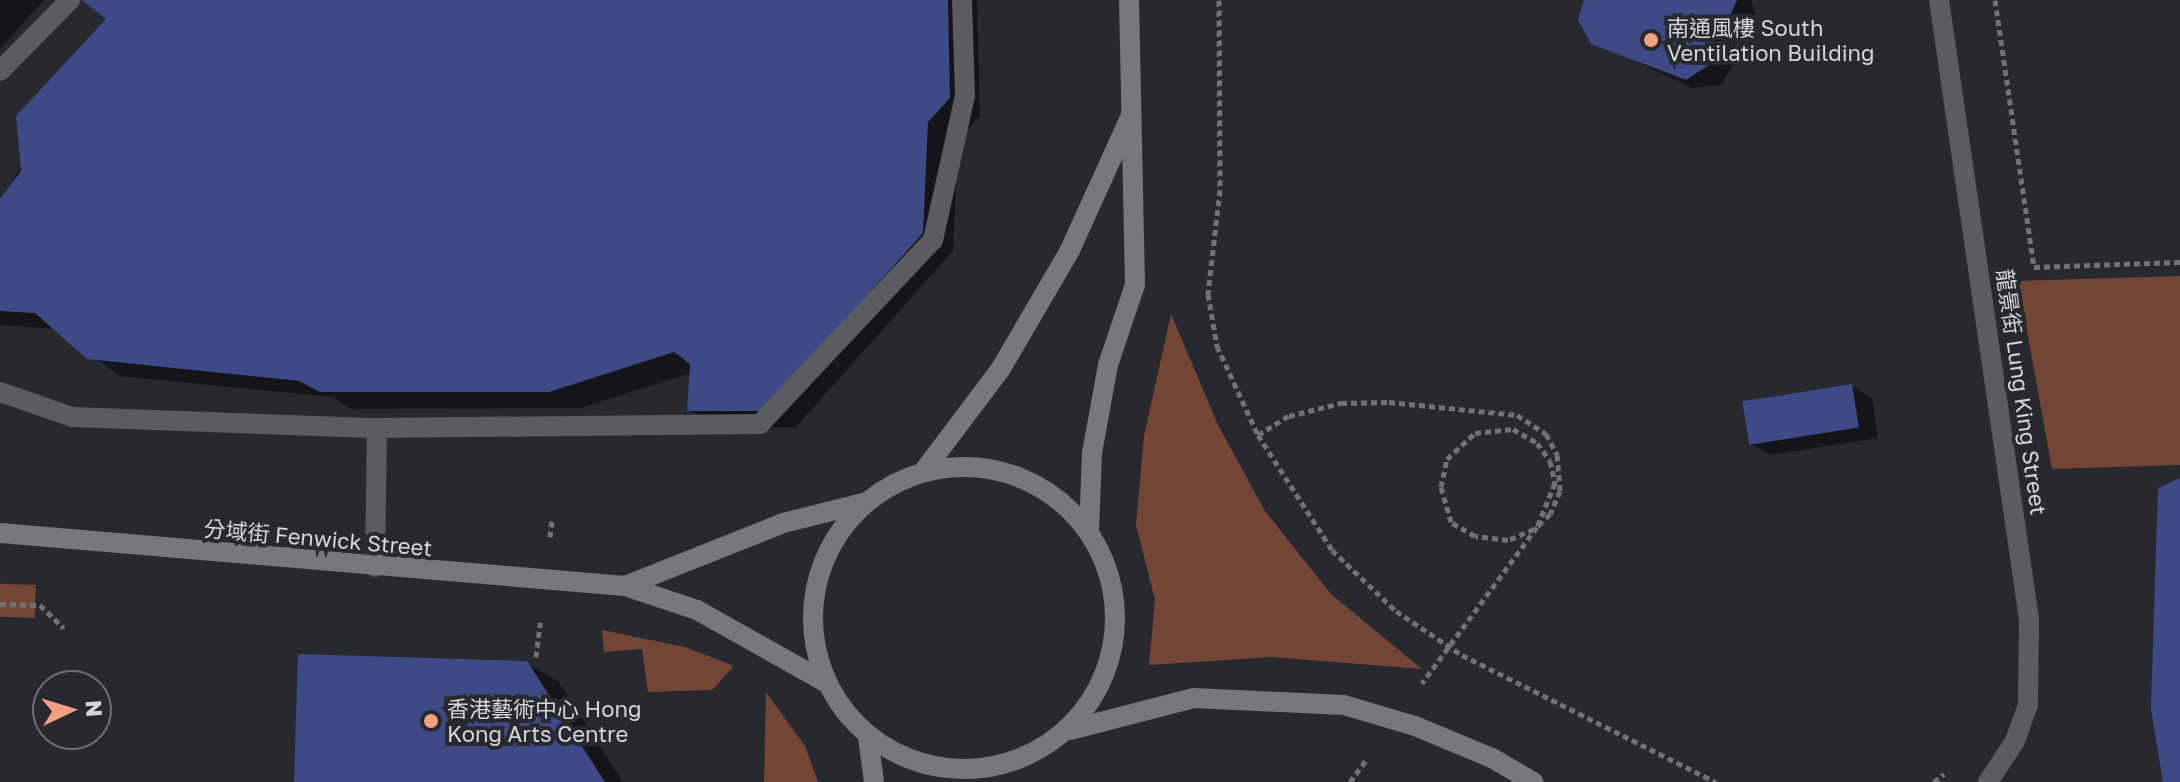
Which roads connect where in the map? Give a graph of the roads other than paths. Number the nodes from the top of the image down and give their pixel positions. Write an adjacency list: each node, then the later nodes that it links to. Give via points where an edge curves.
1 (70, 0): 5 (street)
2 (962, 0): 8 (street, via 965,96 933,240 760,424)
3 (1129, 0): 6 (main road)
4 (1939, 0): 22 (street, 龍景街 Lung King Street, via 2029,619 2028,705 2015,741)
5 (0, 71)
6 (1133, 111): 9 (main road, via 1113,164 1000,370); 12 (main road, via 1135,285 1105,379 1092,453)
7 (0, 392): 8 (street, via 72,417)
8 (377, 428): 13 (street)
9 (923, 472): 10 (main road); 12 (main road, via 953,466 1012,473 1065,505)
10 (864, 503): 14 (main road, 分域街 Fenwick Street, via 783,523); 15 (main road, via 825,557 815,590 812,624)
11 (2, 531): 13 (main road, 分域街 Fenwick Street)
12 (1089, 531): 16 (main road, via 1111,582 1113,647 1088,709)
13 (375, 567): 14 (main road, 分域街 Fenwick Street)
14 (625, 586): 15 (main road, 分域街 Fenwick Street, via 697,610)
15 (827, 683): 17 (main road)
16 (1066, 731): 18 (main road); 21 (main road, via 1194,698 1344,705 1415,726)
17 (868, 737): 18 (main road, via 931,767 970,770); 19 (main road)
18 (1008, 764): 20 (main road)
19 (874, 782)
20 (995, 782)
21 (1533, 782)
22 (1988, 782)

